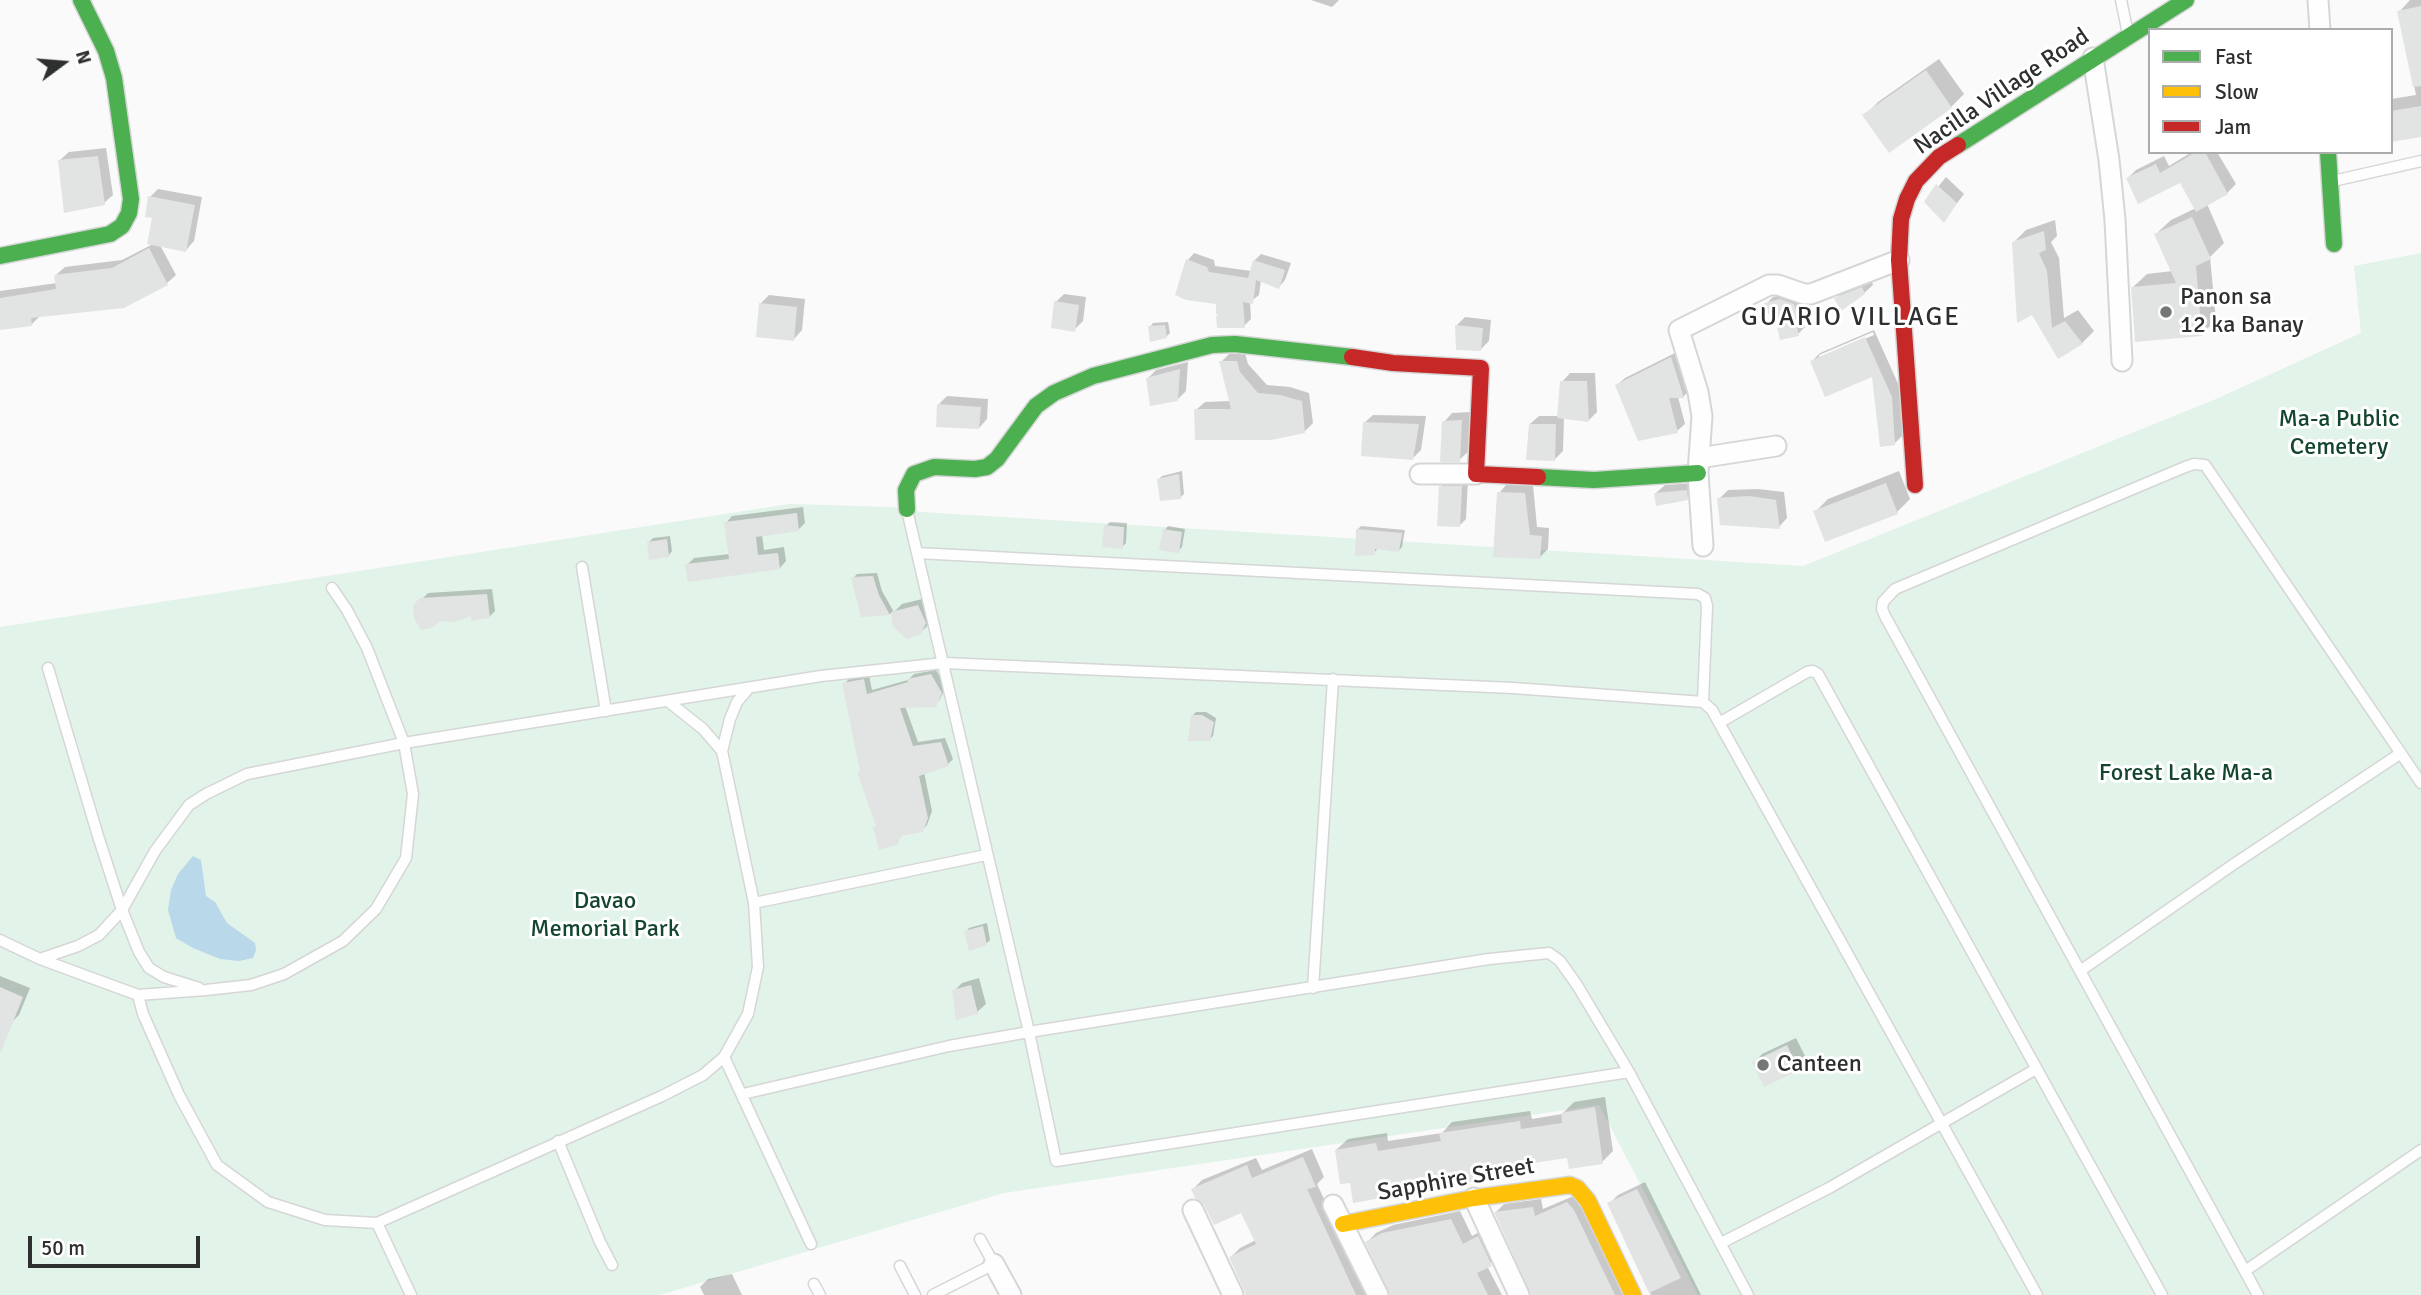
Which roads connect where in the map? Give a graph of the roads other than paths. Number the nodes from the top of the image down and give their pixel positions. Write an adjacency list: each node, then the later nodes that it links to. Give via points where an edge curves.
1 (81, 0): 12 (street, via 114,78 131,199 129,213 122,226 110,234)
2 (2120, 0): 6 (lane)
3 (2186, 0): 6 (street, Nacilla Village Road)
4 (2318, 0): 5 (street)
5 (2320, 28)
6 (2128, 35): 7 (street, Nacilla Village Road)
7 (2093, 58): 13 (street, Nacilla Village Road, via 1926,169 1916,181 1901,219); 14 (street, via 2115,220)
8 (2328, 154): 10 (street)
9 (2421, 161): 10 (lane)
10 (2330, 181): 11 (street)
11 (2334, 244)
12 (0, 256)
13 (1899, 260): 16 (street, via 1811,294 1769,285 1679,330 1702,416); 19 (street, Nacilla Village Road)
14 (2122, 361)
15 (1776, 446): 16 (street)
16 (1699, 465): 18 (street, via 1594,480); 21 (street)
17 (1420, 474): 18 (street)
18 (1476, 474): 20 (street, via 1481,368 1212,345 1093,376 1054,393 1036,406 987,467 934,467 914,474 906,490)
19 (1915, 485)
20 (906, 509): 22 (lane)
21 (1703, 546)
22 (917, 553): 25 (lane); 30 (lane, via 1698,594 1707,606)
23 (582, 567): 31 (lane)
24 (332, 589): 33 (lane, via 367,648)
25 (943, 663): 27 (lane); 28 (lane); 37 (lane)
26 (48, 667): 39 (lane)
27 (1334, 679): 30 (lane); 43 (lane)
28 (748, 689): 29 (lane); 34 (lane, via 737,702)
29 (668, 702): 31 (lane); 34 (lane)
30 (1703, 702): 32 (lane)
31 (606, 711): 33 (lane)
32 (1718, 723): 48 (lane, via 1807,672 1818,674); 51 (lane)
33 (404, 743): 39 (lane, via 247,774 206,794 189,805 162,842); 44 (lane, via 412,794 405,859 376,909 343,941 284,974 251,985)
34 (722, 751): 38 (lane)
35 (2401, 753): 36 (lane); 42 (lane); 42 (lane, via 2205,465 2185,467 1895,589 1882,602 1885,616)
36 (2421, 783)
37 (986, 855): 38 (lane); 46 (lane)
38 (754, 903): 47 (lane, via 758,967 748,1014)
39 (122, 910): 41 (lane, via 99,935); 44 (lane, via 149,968)
40 (0, 940): 41 (lane)
41 (40, 959): 45 (lane)
42 (2080, 971): 65 (lane)
43 (1313, 988): 46 (lane); 49 (lane, via 1549,953 1577,985)
44 (206, 990): 45 (lane)
45 (138, 995): 57 (lane, via 178,1095 217,1165 268,1202 325,1220)
46 (1029, 1032): 49 (lane, via 1056,1161); 50 (lane)
47 (724, 1057): 50 (lane); 52 (lane, via 703,1075 662,1096)
48 (2036, 1069): 51 (lane); 78 (lane)
49 (1629, 1072): 60 (lane)
50 (743, 1094): 61 (lane)
51 (1942, 1124): 60 (lane); 77 (lane)
52 (558, 1141): 57 (lane); 63 (lane)
53 (2421, 1150): 65 (lane)
54 (1475, 1198): 58 (street, Sapphire Street); 74 (street); 75 (street, Sapphire Street, via 1562,1185 1577,1188 1588,1201)
55 (1334, 1205): 58 (street)
56 (1193, 1210): 72 (street)
57 (377, 1223): 67 (lane)
58 (1343, 1224): 73 (street)
59 (980, 1239): 62 (lane)
60 (1721, 1243): 76 (lane)
61 (811, 1244)
62 (994, 1264): 70 (lane); 71 (street)
63 (612, 1265)
64 (900, 1266): 69 (lane)
65 (2245, 1271): 79 (lane)
66 (814, 1284): 68 (lane)
67 (411, 1295)
68 (820, 1295)
69 (915, 1295)
70 (933, 1295)
71 (1011, 1295)
72 (1233, 1295)
73 (1378, 1295)
74 (1519, 1295)
75 (1633, 1295)
76 (1748, 1295)
77 (2037, 1295)
78 (2162, 1295)
79 (2258, 1295)

